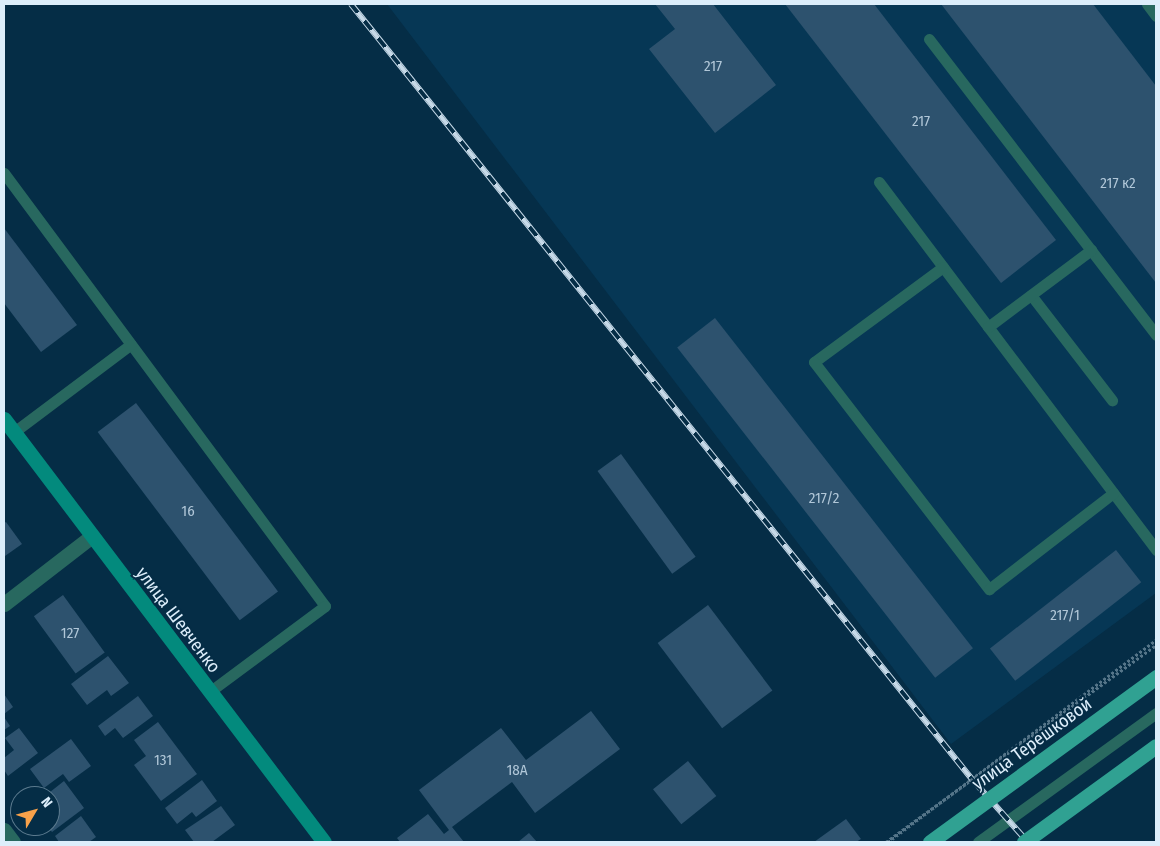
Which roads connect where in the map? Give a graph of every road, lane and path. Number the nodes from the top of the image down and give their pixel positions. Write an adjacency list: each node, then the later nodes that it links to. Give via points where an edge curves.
1 (1147, 4): 2 (lane)
2 (1156, 16)
3 (929, 39): 6 (lane)
4 (5, 177): 11 (lane)
5 (879, 182): 7 (lane)
6 (1091, 250): 8 (lane); 10 (lane)
7 (943, 267): 9 (lane); 15 (lane, via 814,362 989,589)
8 (1031, 295): 9 (lane); 12 (lane)
9 (988, 327): 15 (lane)
10 (1156, 335)
11 (131, 344): 14 (lane); 22 (lane, via 325,606)
12 (1112, 400)
13 (4, 419): 14 (main road, улица Шевченко)
14 (14, 432): 16 (main road, улица Шевченко)
15 (1113, 493): 17 (lane)
16 (92, 536): 18 (street); 22 (main road, улица Шевченко)
17 (1156, 550)
18 (4, 604)
19 (1156, 640): 28 (path)
20 (1156, 645): 28 (path, bridge)
21 (1156, 677): 29 (main road, улица Терешковой, bridge)
22 (209, 692): 27 (main road, улица Шевченко)
23 (1156, 713): 30 (lane)
24 (1156, 746): 31 (main road, bridge)
25 (4, 830): 26 (street)
26 (13, 842)
27 (324, 842)
28 (887, 842)
29 (930, 842)
30 (978, 842)
31 (1024, 842)

